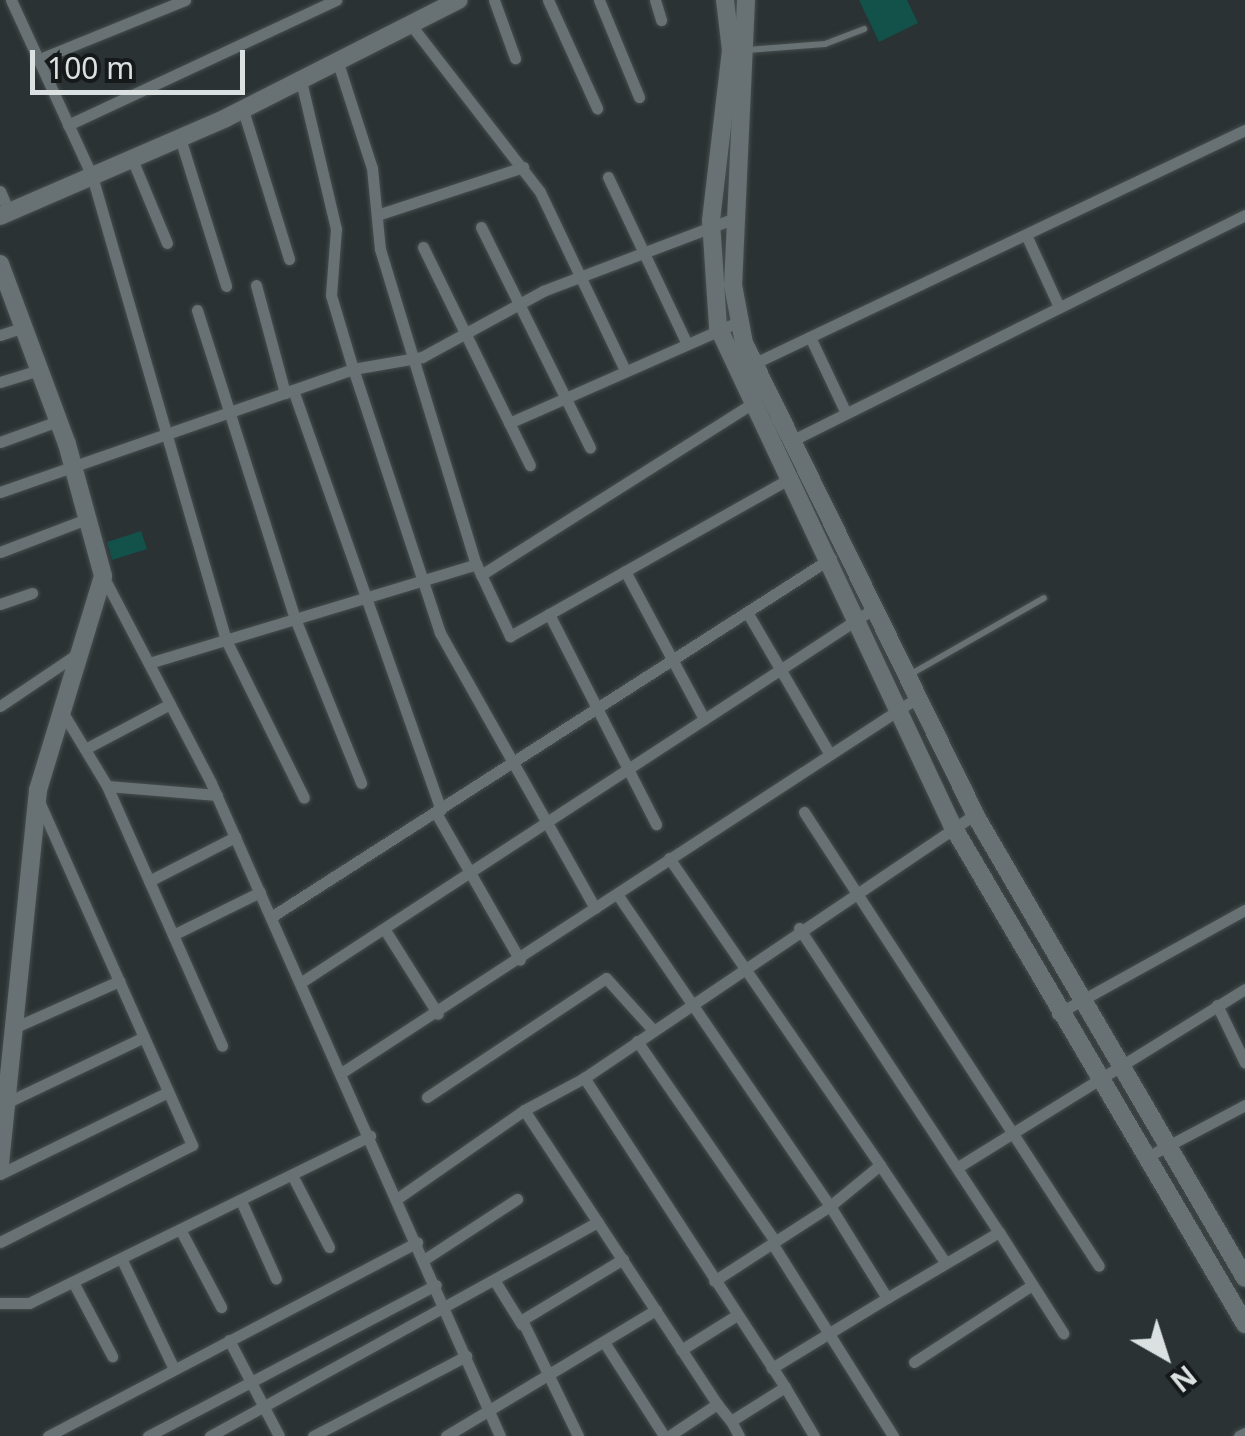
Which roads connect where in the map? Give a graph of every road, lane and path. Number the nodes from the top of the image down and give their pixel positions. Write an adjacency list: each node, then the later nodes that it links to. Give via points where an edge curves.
1 (11, 0): 16 (street)
2 (185, 0): 16 (street)
3 (336, 0): 22 (street)
4 (459, 0): 12 (main road)
5 (494, 0): 15 (street)
6 (548, 0): 20 (street)
7 (599, 0): 19 (street)
8 (655, 0): 11 (street)
9 (725, 0): 14 (main road)
10 (746, 0): 14 (main road)
11 (661, 20)
12 (411, 25): 17 (main road); 26 (street)
13 (864, 29): 14 (lane, via 825,44)
14 (740, 50): 33 (main road); 34 (main road)
15 (515, 58)
16 (37, 60): 22 (street)
17 (338, 63): 18 (main road); 31 (street)
18 (302, 81): 21 (main road); 58 (street, via 336,229 331,295)
19 (639, 97)
20 (596, 108)
21 (242, 110): 24 (main road); 40 (street)
22 (68, 125): 27 (street)
23 (1245, 130): 36 (street)
24 (180, 138): 25 (main road); 44 (street)
25 (132, 158): 27 (main road); 37 (street)
26 (523, 167): 31 (street); 42 (street)
27 (92, 176): 30 (main road); 69 (street)
28 (608, 177): 39 (street)
29 (0, 191): 30 (street)
30 (5, 214)
31 (377, 215): 55 (street)
32 (1245, 215): 46 (street)
33 (734, 218): 34 (street); 48 (main road)
34 (711, 221): 39 (street); 49 (main road)
35 (481, 227): 45 (street)
36 (1026, 236): 46 (street); 53 (street)
37 (167, 243)
38 (423, 247): 51 (street)
39 (642, 249): 42 (street); 54 (street)
40 (289, 260)
41 (1, 271): 50 (main road)
42 (584, 278): 45 (street); 59 (street)
43 (256, 285): 61 (street)
44 (226, 286)
45 (520, 304): 51 (street); 63 (street)
46 (1058, 308): 66 (street)
47 (198, 310): 65 (street)
48 (738, 322): 49 (street); 56 (main road)
49 (718, 327): 54 (street); 64 (main road)
50 (22, 328): 52 (street); 57 (main road)
51 (464, 334): 55 (street); 68 (street)
52 (0, 335)
53 (810, 338): 56 (street); 66 (street)
54 (686, 342): 59 (street)
55 (414, 358): 58 (street); 83 (street)
56 (755, 363): 62 (main road)
57 (38, 370): 60 (street); 67 (main road)
58 (353, 370): 61 (street); 85 (street)
59 (626, 370): 63 (street)
60 (0, 382)
61 (289, 392): 65 (street); 88 (street)
62 (769, 394): 64 (street); 70 (main road)
63 (567, 397): 68 (street); 72 (street)
64 (752, 404): 75 (main road); 83 (street)
65 (226, 413): 69 (street); 94 (street)
66 (846, 413): 70 (street)
67 (58, 421): 71 (street); 73 (main road)
68 (508, 423): 74 (street)
69 (161, 436): 73 (street); 96 (street)
70 (793, 440): 76 (main road)
71 (0, 442)
72 (590, 448)
73 (73, 466): 77 (street); 79 (main road)
74 (530, 466)
75 (785, 481): 78 (main road); 84 (street)
76 (815, 489): 78 (main road); 80 (main road)
77 (0, 492)
78 (794, 500): 82 (main road)
79 (87, 519): 81 (street); 86 (main road)
80 (845, 550): 82 (street); 91 (main road)
81 (0, 552)
82 (824, 562): 92 (street); 95 (main road)
83 (478, 569): 85 (street); 93 (street, via 510,636)
84 (625, 571): 93 (street); 98 (street)
85 (419, 575): 88 (street); 111 (street)
86 (103, 576): 97 (main road); 99 (street)
87 (32, 593): 90 (street)
88 (360, 594): 94 (street); 118 (street)
89 (1044, 598): 101 (lane)
90 (0, 604)
91 (874, 608): 95 (street); 101 (main road)
92 (748, 612): 98 (street); 100 (street)
93 (549, 614): 106 (street)
94 (294, 616): 96 (street); 113 (street)
95 (852, 620): 100 (street); 107 (main road)
96 (225, 638): 99 (street); 117 (street)
97 (80, 652): 104 (main road); 105 (street)
98 (676, 660): 106 (street); 108 (street)
99 (148, 663): 103 (street)
100 (781, 671): 108 (street); 110 (street)
101 (907, 676): 102 (main road)
102 (918, 698): 107 (street); 120 (main road)
103 (170, 704): 109 (street); 115 (street)
104 (59, 705): 109 (street); 116 (main road)
105 (0, 706)
106 (599, 709): 111 (street); 112 (street)
107 (896, 709): 110 (street); 122 (main road)
108 (704, 718): 112 (street)
109 (85, 750): 114 (street)
110 (828, 751): 125 (street)
111 (513, 764): 118 (street); 123 (street)
112 (630, 770): 121 (street); 123 (street)
113 (361, 783)
114 (107, 786): 115 (street); 127 (street)
115 (217, 796): 124 (street)
116 (37, 797): 141 (street); 149 (main road)
117 (304, 798)
118 (438, 812): 126 (street); 135 (street)
119 (804, 812): 130 (street)
120 (975, 814): 122 (street); 128 (main road)
121 (656, 824)
122 (952, 825): 130 (street); 132 (main road)
123 (546, 828): 126 (street); 133 (street)
124 (236, 837): 127 (street); 129 (street)
125 (669, 858): 131 (street); 140 (street)
126 (470, 876): 137 (street); 139 (street)
127 (149, 881): 138 (street)
128 (1012, 883): 132 (main road); 145 (main road)
129 (260, 892): 135 (street); 138 (street)
130 (854, 892): 136 (street); 165 (street)
131 (617, 894): 133 (street); 144 (street)
132 (990, 896): 148 (main road)
133 (595, 908): 139 (street)
134 (1245, 910): 145 (street)
135 (271, 917): 142 (street)
136 (799, 928): 140 (street); 171 (street)
137 (384, 930): 142 (street); 147 (street)
138 (173, 934): 153 (street)
139 (520, 960): 147 (street)
140 (743, 966): 144 (street); 169 (street)
141 (119, 981): 149 (street); 151 (street)
142 (300, 983): 157 (street)
143 (1245, 989): 146 (street)
144 (692, 1002): 150 (street); 177 (street)
145 (1078, 1002): 148 (street); 155 (main road)
146 (1217, 1005): 155 (street); 156 (street)
147 (438, 1014): 157 (street)
148 (1057, 1014): 159 (main road)
149 (12, 1017): 154 (main road)
150 (653, 1030): 152 (street); 161 (street, via 606,978)
151 (144, 1037): 160 (street); 162 (street)
152 (637, 1041): 158 (street); 183 (street)
153 (222, 1046)
154 (7, 1058): 162 (main road)
155 (1116, 1062): 159 (street); 167 (main road)
156 (1245, 1062)
157 (341, 1073): 166 (street)
158 (584, 1078): 164 (street); 192 (street)
159 (1094, 1078): 165 (street); 168 (main road)
160 (168, 1092): 172 (street); 181 (street, via 192,1145)
161 (427, 1096)
162 (10, 1101): 170 (main road)
163 (1245, 1104): 167 (street)
164 (524, 1110): 174 (street); 178 (street)
165 (1012, 1132): 171 (street); 189 (street)
166 (370, 1136): 173 (street); 174 (street)
167 (1166, 1146): 168 (street); 191 (main road)
168 (1144, 1158): 202 (main road)
169 (880, 1164): 177 (street); 188 (street)
170 (0, 1166)
171 (958, 1166): 180 (street)
172 (0, 1174)
173 (292, 1175): 176 (street); 184 (street)
174 (398, 1198): 182 (street)
175 (517, 1199): 185 (street)
176 (242, 1201): 179 (street); 190 (street)
177 (830, 1206): 183 (street); 197 (street)
178 (598, 1222): 186 (street); 194 (street)
179 (181, 1231): 187 (street); 199 (street)
180 (999, 1232): 188 (street); 196 (street)
181 (0, 1242)
182 (417, 1242): 185 (street); 207 (street)
183 (774, 1242): 192 (street); 205 (street)
184 (329, 1247)
185 (424, 1258): 195 (street)
186 (622, 1259): 200 (street); 204 (street)
187 (122, 1260): 193 (street); 214 (street)
188 (945, 1262): 197 (street)
189 (1098, 1266)
190 (276, 1278)
191 (1245, 1278)
192 (714, 1281): 203 (street)
193 (73, 1282): 198 (street, via 29,1303); 210 (street)
194 (496, 1283): 201 (street); 204 (street)
195 (436, 1285): 201 (street); 216 (street)
196 (1032, 1285): 206 (street); 212 (street)
197 (887, 1298): 205 (street)
198 (0, 1303)
199 (221, 1307)
200 (656, 1310): 208 (street); 209 (street)
201 (448, 1312): 211 (street); 219 (street)
202 (1243, 1313)
203 (737, 1315): 209 (street); 213 (street)
204 (522, 1325): 215 (street)
205 (830, 1330): 213 (street); 233 (street)
206 (1064, 1333)
207 (229, 1340): 214 (street); 216 (street)
208 (604, 1342): 215 (street); 230 (street)
209 (681, 1350): 218 (street)
210 (112, 1356)
211 (466, 1356): 220 (street); 226 (street)
212 (914, 1362)
213 (772, 1368): 217 (street)
214 (174, 1369): 222 (street)
215 (550, 1376): 220 (street); 229 (street)
216 (250, 1382): 219 (street); 223 (street)
217 (785, 1387): 221 (street); 232 (street)
218 (717, 1404): 221 (street); 230 (street)
219 (263, 1408): 224 (street); 225 (street)
220 (490, 1413): 227 (street); 228 (street)
221 (731, 1421): 231 (street)
222 (48, 1436)
223 (148, 1436)
224 (210, 1436)
225 (279, 1436)
226 (313, 1436)
227 (446, 1436)
228 (500, 1436)
229 (578, 1436)
230 (667, 1436)
231 (739, 1436)
232 (814, 1436)
233 (893, 1436)

